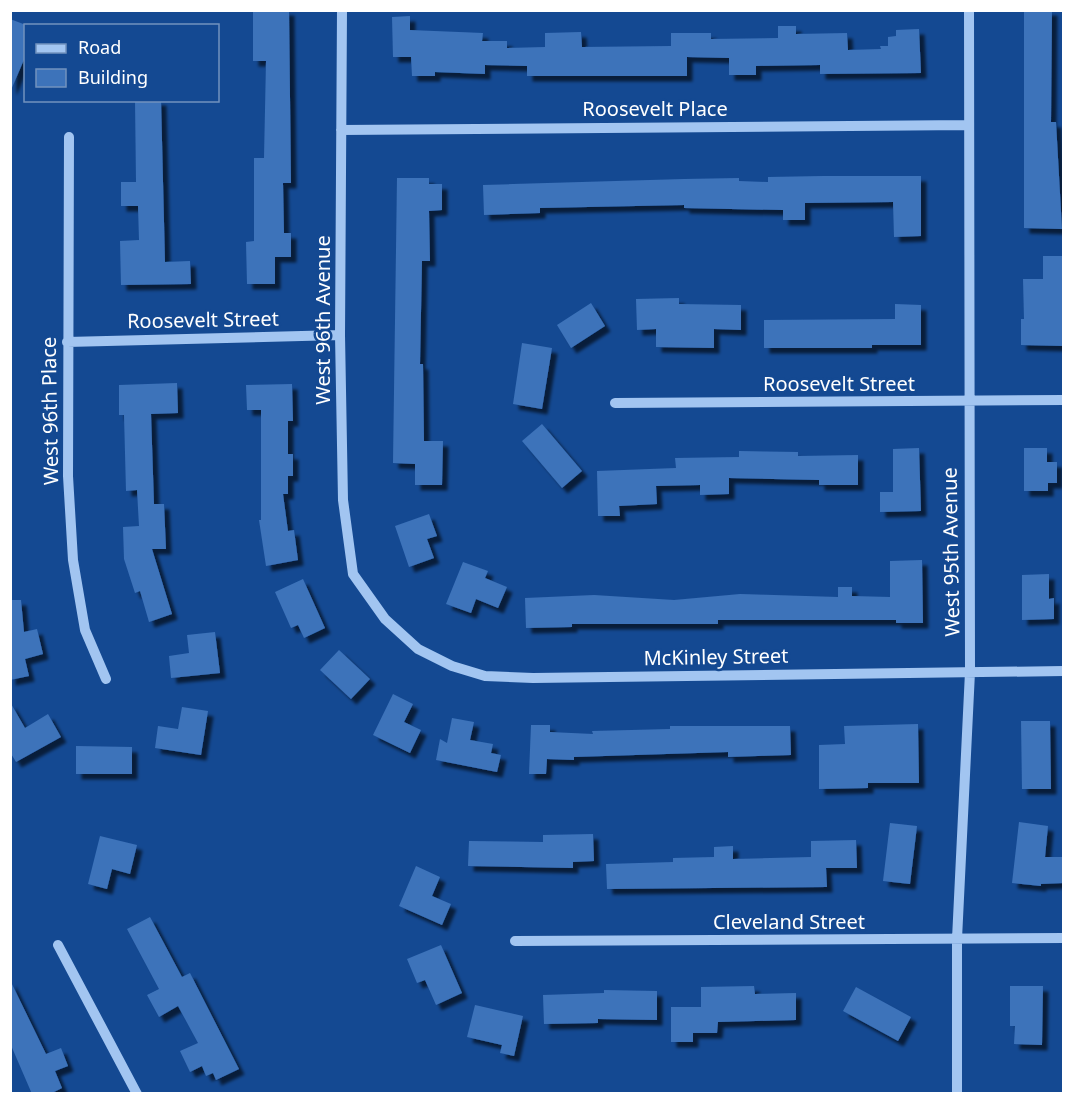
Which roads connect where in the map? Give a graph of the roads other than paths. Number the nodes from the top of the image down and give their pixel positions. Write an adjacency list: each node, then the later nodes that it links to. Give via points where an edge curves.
1 (342, 10): 4 (street, West 96th Avenue)
2 (969, 10): 3 (street, West 95th Avenue)
3 (968, 125): 4 (street, Roosevelt Place); 9 (street, West 95th Avenue)
4 (341, 130): 6 (street, West 96th Avenue)
5 (69, 137): 7 (street, West 96th Place)
6 (340, 335): 7 (street, Roosevelt Street); 11 (street, West 96th Avenue, via 343,500 353,574)
7 (68, 342): 14 (street, West 96th Place, via 68,476 73,560 85,630)
8 (1064, 400): 9 (street, Roosevelt Street)
9 (968, 401): 10 (street, Roosevelt Street); 13 (street, West 95th Avenue)
10 (615, 404)
11 (385, 619): 13 (street, McKinley Street, via 418,649 452,666 485,676)
12 (1064, 671): 13 (street, McKinley Street)
13 (970, 672): 16 (street, West 95th Avenue)
14 (106, 679)
15 (1064, 938): 16 (street, Cleveland Street)
16 (957, 939): 17 (street, Cleveland Street); 20 (street, West 95th Avenue)
17 (515, 941)
18 (58, 945): 19 (street)
19 (137, 1094)
20 (957, 1094)

